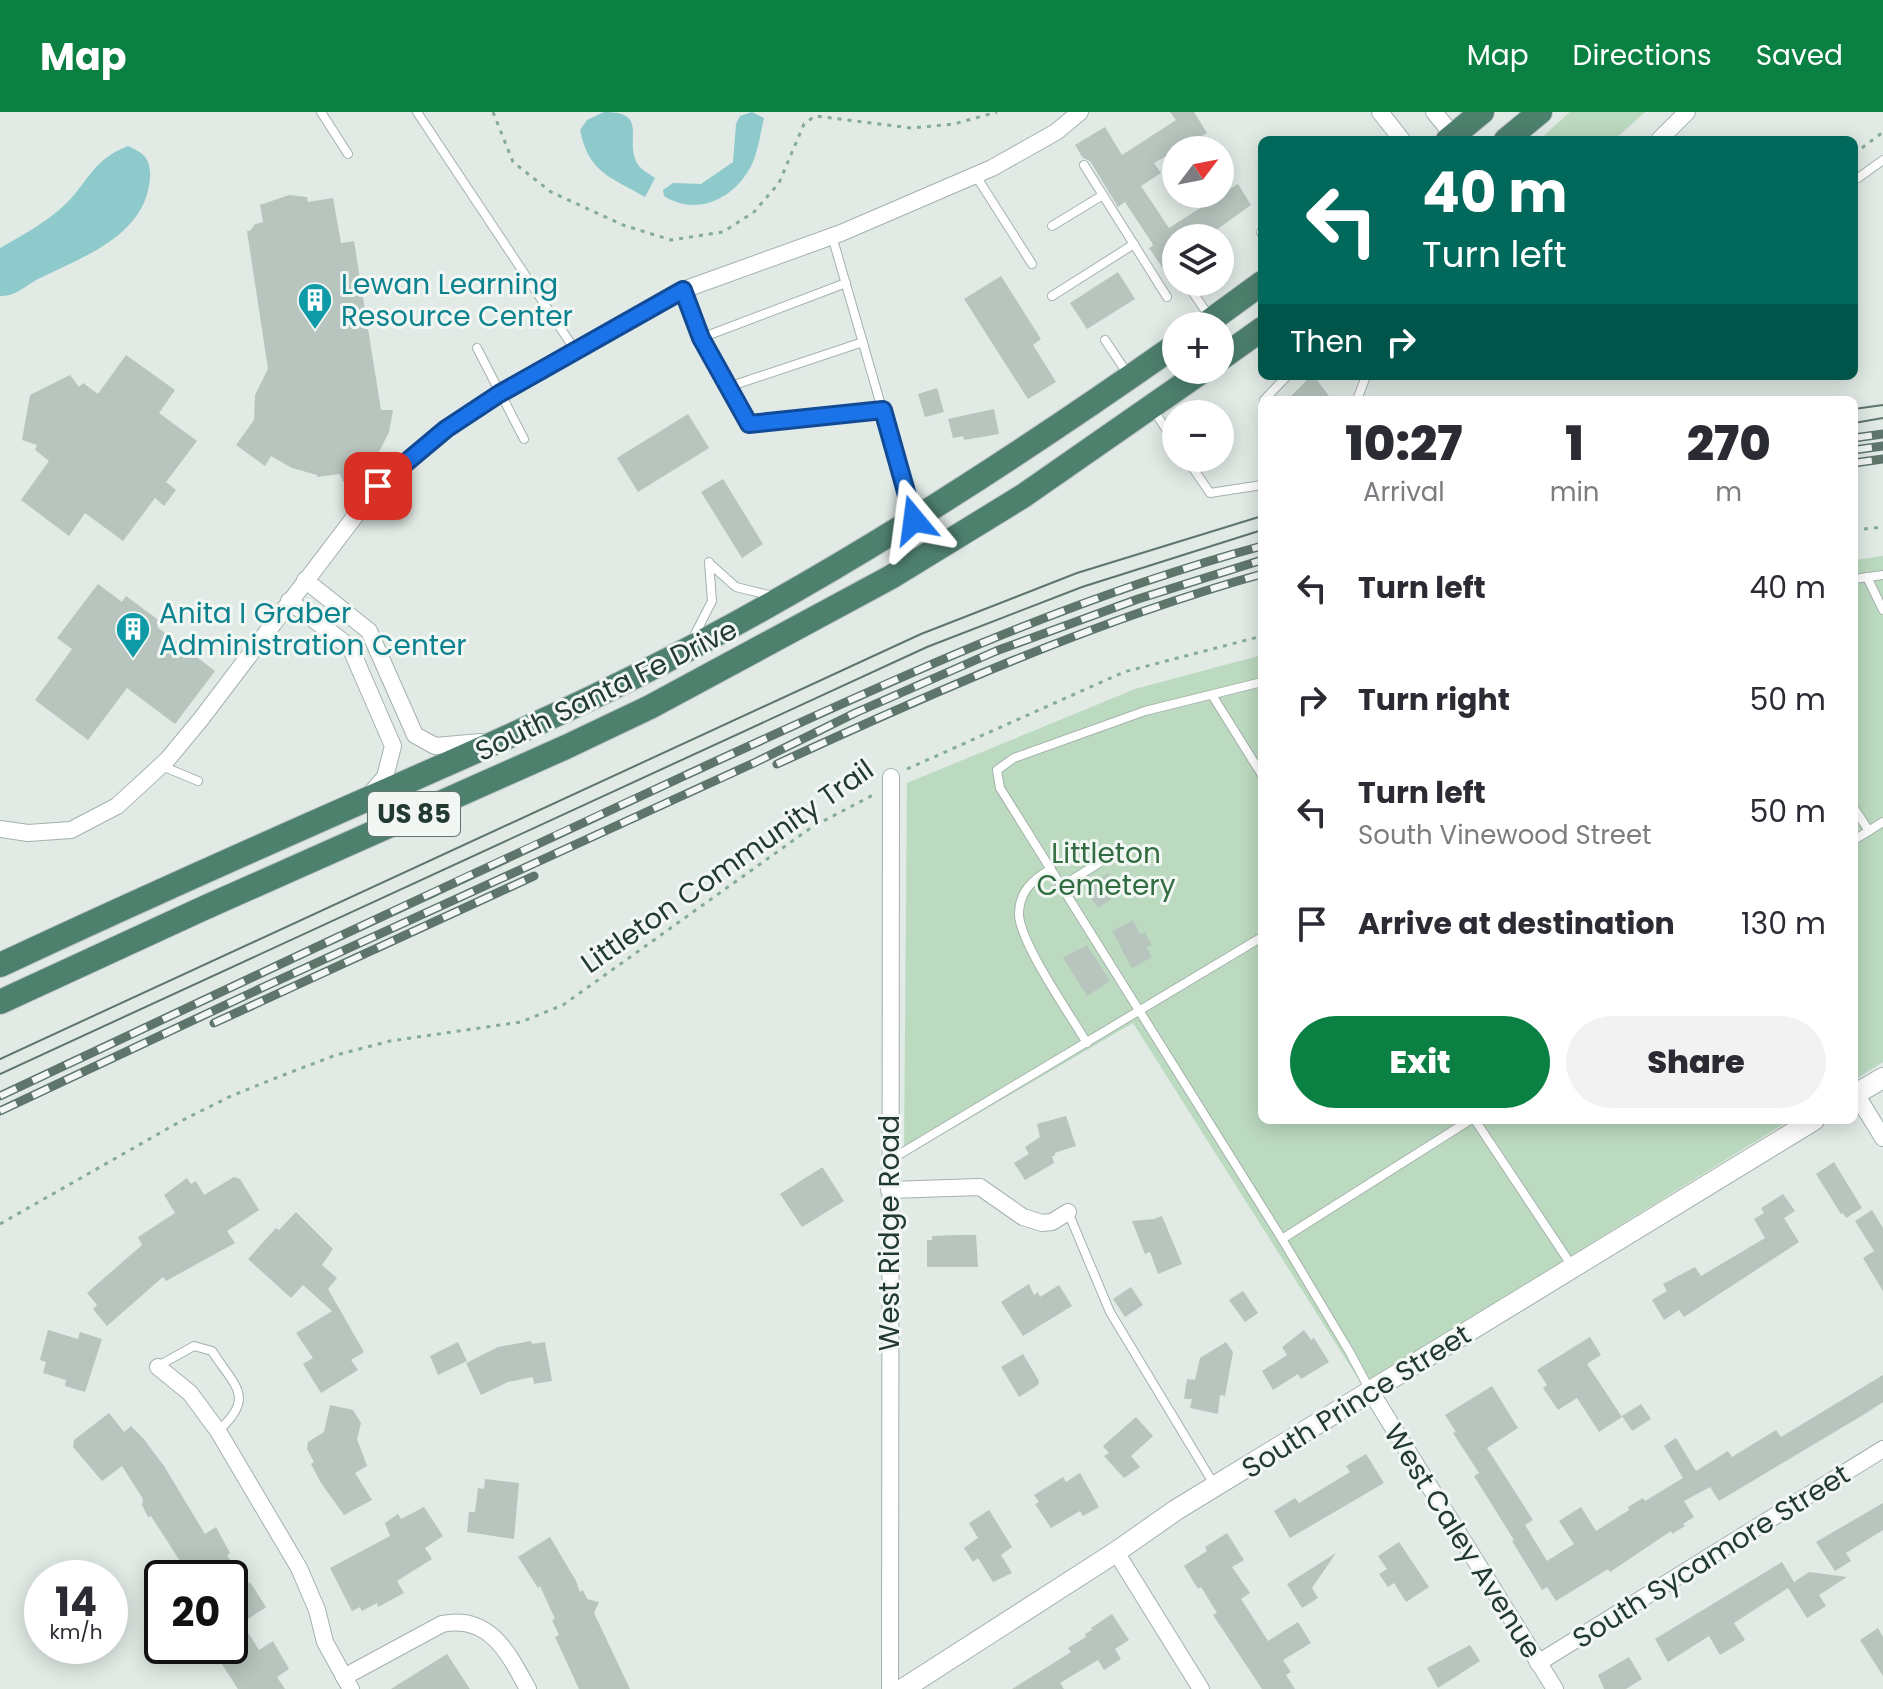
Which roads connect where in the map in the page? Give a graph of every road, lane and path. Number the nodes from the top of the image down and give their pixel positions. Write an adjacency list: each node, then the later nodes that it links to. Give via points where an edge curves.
1 (321, 112): 18 (lane)
2 (417, 112): 40 (lane)
3 (493, 112): 4 (path, via 513,162 551,192 671,240 723,232 754,212 779,183 804,124 815,116 911,128)
4 (997, 112)
5 (1080, 112): 21 (street, via 1056,132)
6 (1380, 112): 12 (street)
7 (1434, 112): 13 (street)
8 (1482, 112): 14 (highway)
9 (1540, 112): 15 (highway)
10 (1687, 112): 16 (street)
11 (1883, 132): 17 (path)
12 (1399, 136)
13 (1451, 136)
14 (1456, 136)
15 (1511, 136)
16 (1662, 136)
17 (1858, 151)
18 (348, 154)
19 (1883, 160): 22 (lane)
20 (1084, 165): 23 (lane)
21 (976, 175): 25 (street); 27 (lane)
22 (1858, 178)
23 (1103, 195): 24 (lane); 26 (lane)
24 (1052, 226)
25 (832, 236): 28 (lane); 30 (street)
26 (1134, 244): 31 (lane); 32 (lane)
27 (1032, 264)
28 (846, 283): 35 (lane); 37 (lane)
29 (1258, 286): 33 (highway)
30 (683, 290): 35 (lane); 40 (street)
31 (1052, 296)
32 (1167, 297)
33 (1222, 312)
34 (1258, 332): 39 (highway)
35 (701, 338): 45 (lane)
36 (1105, 340): 42 (lane)
37 (863, 342): 45 (lane); 49 (lane)
38 (477, 348): 46 (lane)
39 (1234, 349)
40 (576, 351): 46 (street)
41 (1162, 355): 42 (highway, South Santa Fe Drive / US 85)
42 (1130, 377): 54 (highway, South Santa Fe Drive / US 85)
43 (1283, 380): 47 (lane)
44 (1184, 384): 48 (highway, South Santa Fe Drive / US 85)
45 (728, 387): 49 (lane, via 749,424)
46 (499, 394): 51 (lane); 60 (street, via 446,429 378,486)
47 (1268, 396)
48 (1151, 408): 50 (lane); 84 (highway, South Santa Fe Drive / US 85, via 1023,496 891,577 650,707)
49 (883, 410): 54 (lane)
50 (1162, 424)
51 (524, 439)
52 (1196, 472): 53 (lane, via 1210,493)
53 (1258, 486)
54 (914, 520): 61 (highway, South Santa Fe Drive / US 85)
55 (1883, 527): 56 (path)
56 (1858, 530)
57 (1883, 575): 58 (lane)
58 (1867, 577): 59 (lane); 63 (lane)
59 (1858, 578)
60 (305, 580): 62 (street); 68 (street, via 369,631 415,735 435,746)
61 (782, 599): 65 (highway, South Santa Fe Drive / US 85); 65 (lane, via 736,587 709,562 712,601)
62 (289, 601): 69 (street); 73 (street, via 350,647 393,746 385,777)
63 (1883, 610)
64 (1258, 637): 71 (path, Littleton Community Trail, via 1124,672)
65 (688, 648): 68 (highway, South Santa Fe Drive / US 85)
66 (1258, 683): 67 (lane)
67 (1212, 695): 70 (lane); 80 (lane, via 1145,711 1014,758 997,770 1000,788)
68 (499, 741): 73 (highway, South Santa Fe Drive / US 85)
69 (162, 766): 72 (lane); 76 (street, via 117,806 71,830)
70 (1258, 769)
71 (891, 777): 94 (street, West Ridge Road); 97 (path, Littleton Community Trail, via 871,798 812,827 563,1005 521,1022 390,1041 286,1074 181,1121)
72 (198, 781)
73 (364, 801): 83 (highway, South Santa Fe Drive / US 85)
74 (1858, 814): 77 (lane)
75 (1883, 822): 77 (lane)
76 (0, 829)
77 (1869, 831): 78 (lane)
78 (1858, 838)
79 (1099, 863): 81 (lane)
80 (1051, 869): 81 (lane); 86 (lane, via 1032,881 1019,913 1024,937)
81 (1062, 886): 85 (lane)
82 (1258, 939): 85 (lane)
83 (0, 965)
84 (0, 1002)
85 (1140, 1012): 86 (lane); 98 (lane)
86 (1087, 1043): 94 (lane)
87 (1883, 1078): 88 (street)
88 (1858, 1089)
89 (1858, 1095): 93 (street)
90 (1467, 1124): 98 (lane)
91 (1476, 1124): 99 (lane)
92 (1807, 1124): 99 (street, South Prince Street)
93 (1883, 1138)
94 (889, 1160): 95 (street, West Ridge Road)
95 (889, 1190): 96 (street, via 980,1187 1023,1217 1042,1223); 109 (street, West Ridge Road)
96 (1068, 1212): 104 (lane, via 1110,1312)
97 (0, 1224)
98 (1282, 1239): 101 (lane)
99 (1573, 1267): 101 (street, South Prince Street)
100 (158, 1367): 102 (street, via 190,1393); 102 (lane, via 194,1346 212,1351 241,1405)
101 (1371, 1392): 104 (street, South Prince Street); 106 (street, West Caley Avenue)
102 (218, 1431): 107 (street, via 299,1568 325,1642)
103 (1883, 1449): 106 (street, South Sycamore Street)
104 (1216, 1487): 105 (street, South Prince Street)
105 (1116, 1552): 110 (street, South Prince Street); 111 (street)
106 (1538, 1663): 112 (street, West Caley Avenue)
107 (348, 1683): 108 (street, via 442,1624 458,1621 494,1637)
108 (528, 1689)
109 (890, 1689)
110 (903, 1689)
111 (1201, 1689)
112 (1555, 1689)

